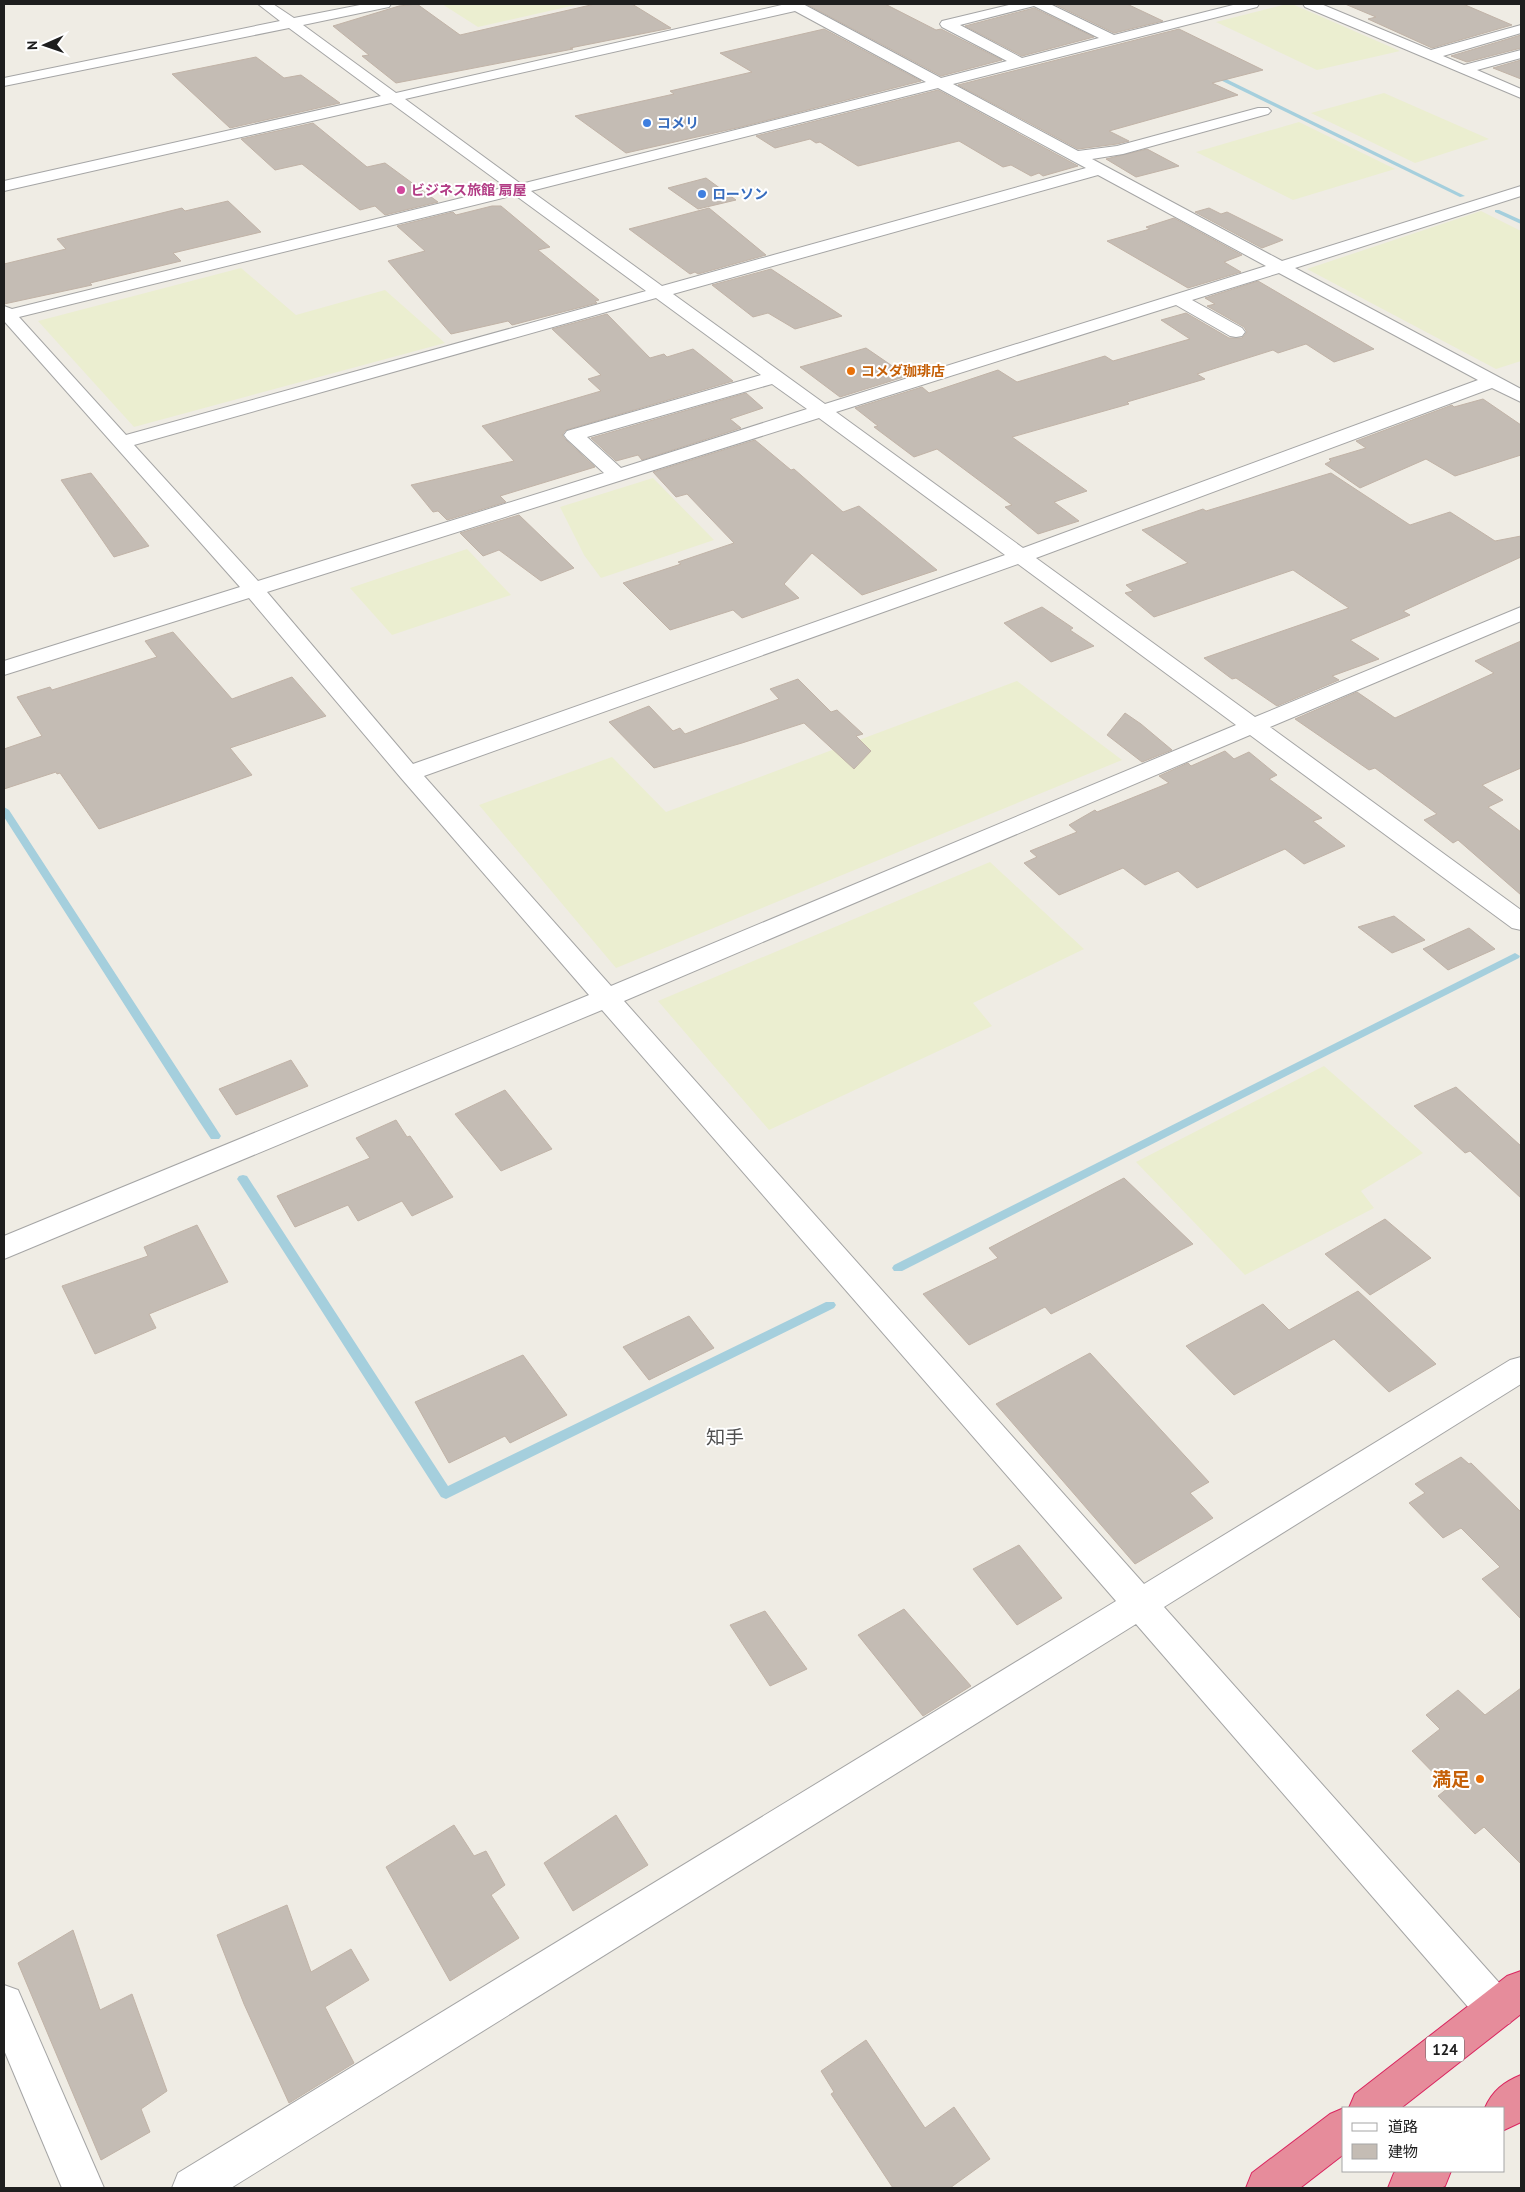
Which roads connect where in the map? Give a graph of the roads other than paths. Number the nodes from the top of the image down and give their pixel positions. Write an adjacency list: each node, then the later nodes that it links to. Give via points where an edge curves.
1 (265, 4): 8 (street)
2 (384, 4): 8 (street)
3 (1029, 4): 13 (street, via 947,24)
4 (1040, 4): 10 (street)
5 (1252, 4): 10 (street)
6 (1310, 4): 12 (street)
7 (796, 5): 16 (street); 18 (street)
8 (291, 22): 15 (street); 18 (street)
9 (1521, 29): 12 (street)
10 (1112, 40): 13 (street)
11 (1521, 54): 14 (street)
12 (1430, 55): 14 (street)
13 (1021, 62): 16 (street)
14 (1464, 69): 17 (street)
15 (4, 82)
16 (942, 82): 20 (street); 23 (street)
17 (1521, 94)
18 (394, 99): 22 (street); 23 (street)
19 (1263, 111): 20 (street, via 1118,151)
20 (1076, 156): 21 (street)
21 (1101, 170): 25 (street); 26 (street)
22 (4, 186)
23 (519, 189): 26 (street); 28 (street)
24 (1521, 191): 25 (street)
25 (1279, 267): 27 (street); 31 (street)
26 (660, 292): 30 (street); 34 (street)
27 (1178, 298): 29 (street); 33 (street)
28 (5, 314): 34 (street)
29 (1236, 332)
30 (775, 377): 33 (street); 35 (street, via 574,435)
31 (1493, 381): 32 (street); 36 (street)
32 (1521, 396)
33 (822, 411): 35 (street); 36 (street)
34 (122, 442): 37 (street)
35 (617, 476): 37 (street)
36 (1021, 556): 40 (street); 41 (street)
37 (254, 590): 39 (street); 41 (street)
38 (1521, 613): 40 (street)
39 (4, 668)
40 (1252, 725): 42 (street); 43 (street)
41 (409, 773): 43 (street)
42 (1521, 922)
43 (609, 997): 44 (street); 46 (street)
44 (4, 1248)
45 (1521, 1369): 46 (street)
46 (1141, 1603): 47 (street); 55 (street)
47 (1509, 2000): 50 (highway, 124)
48 (4, 2004): 54 (street)
49 (1521, 2095): 51 (highway)
50 (1370, 2107)
51 (1505, 2109)
52 (1342, 2130): 56 (highway)
53 (1429, 2172): 57 (highway)
54 (82, 2188)
55 (193, 2188)
56 (1267, 2188)
57 (1408, 2188)

